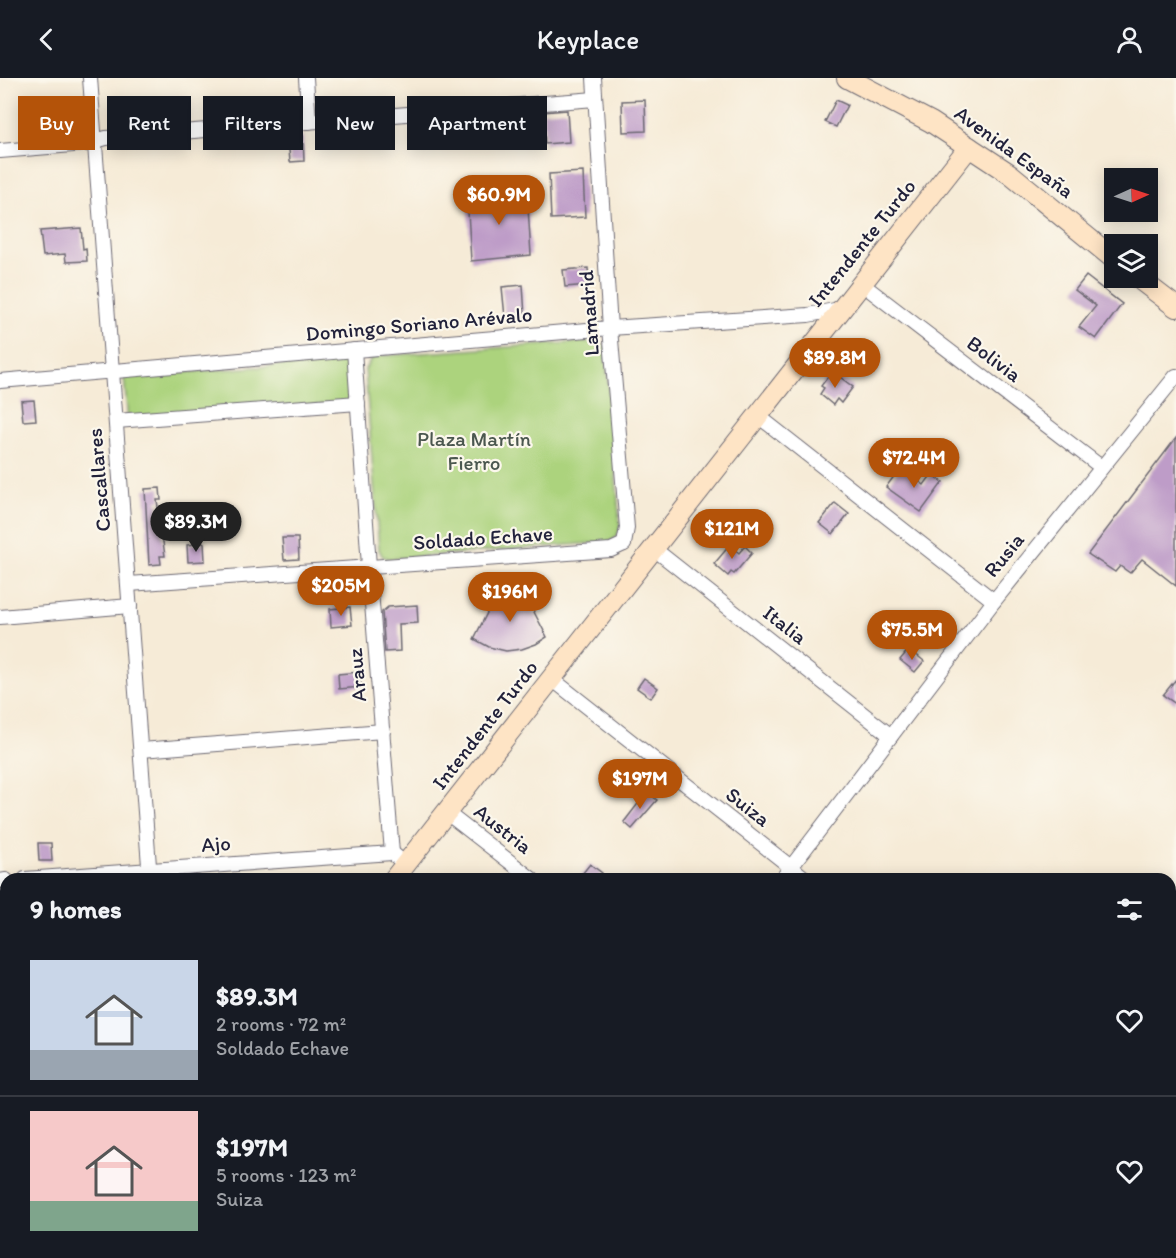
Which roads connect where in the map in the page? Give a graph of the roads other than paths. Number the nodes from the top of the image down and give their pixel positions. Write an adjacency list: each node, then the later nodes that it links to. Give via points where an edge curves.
1 (90, 78): 5 (street, Cascallares)
2 (306, 78): 7 (street)
3 (594, 78): 6 (street, Lamadrid)
4 (847, 78): 9 (street, Avenida España, via 923,117)
5 (91, 96)
6 (595, 99): 7 (street); 17 (street, Lamadrid)
7 (309, 122): 8 (street)
8 (95, 141): 19 (street, Cascallares)
9 (969, 147): 12 (street, Avenida España, via 1010,174); 13 (street, Intendente Turdo)
10 (18, 149): 11 (street)
11 (0, 151)
12 (1104, 250)
13 (862, 284): 16 (street, Intendente Turdo); 25 (street, Bolivia)
14 (1151, 288): 15 (street)
15 (1176, 307)
16 (840, 309): 17 (street, Domingo Soriano Arévalo, via 808,315); 23 (street, Intendente Turdo)
17 (610, 328): 18 (street, Domingo Soriano Arévalo); 26 (street, Lamadrid, via 627,528)
18 (354, 350): 19 (street, Domingo Soriano Arévalo); 22 (street, Arauz)
19 (112, 371): 21 (street, Domingo Soriano Arévalo); 24 (street, Cascallares)
20 (1176, 376): 25 (street, Rusia)
21 (0, 381)
22 (358, 403): 24 (street); 28 (street, Arauz)
23 (757, 415): 27 (street, Intendente Turdo); 30 (street)
24 (116, 422): 29 (street, Cascallares)
25 (1101, 467): 30 (street, Rusia)
26 (624, 544): 27 (street, Italia); 28 (street, Soldado Echave, via 611,550)
27 (649, 553): 33 (street, Intendente Turdo); 35 (street, Italia)
28 (369, 566): 29 (street, Soldado Echave); 34 (street, Arauz)
29 (129, 584): 31 (street, Cascallares)
30 (994, 601): 35 (street, Rusia)
31 (130, 606): 32 (street); 36 (street, Cascallares)
32 (0, 617)
33 (552, 679): 37 (street, Intendente Turdo); 39 (street, Suiza)
34 (382, 731): 36 (street); 38 (street, Arauz)
35 (891, 735): 39 (street, Rusia)
36 (141, 750): 40 (street, Cascallares)
37 (447, 813): 38 (street, Intendente Turdo); 42 (street, Austria)
38 (397, 865): 41 (street, Ajo)
39 (791, 868): 43 (street, Rusia); 44 (street, Suiza)
40 (150, 873)
41 (177, 873)
42 (524, 873)
43 (787, 873)
44 (798, 873)

